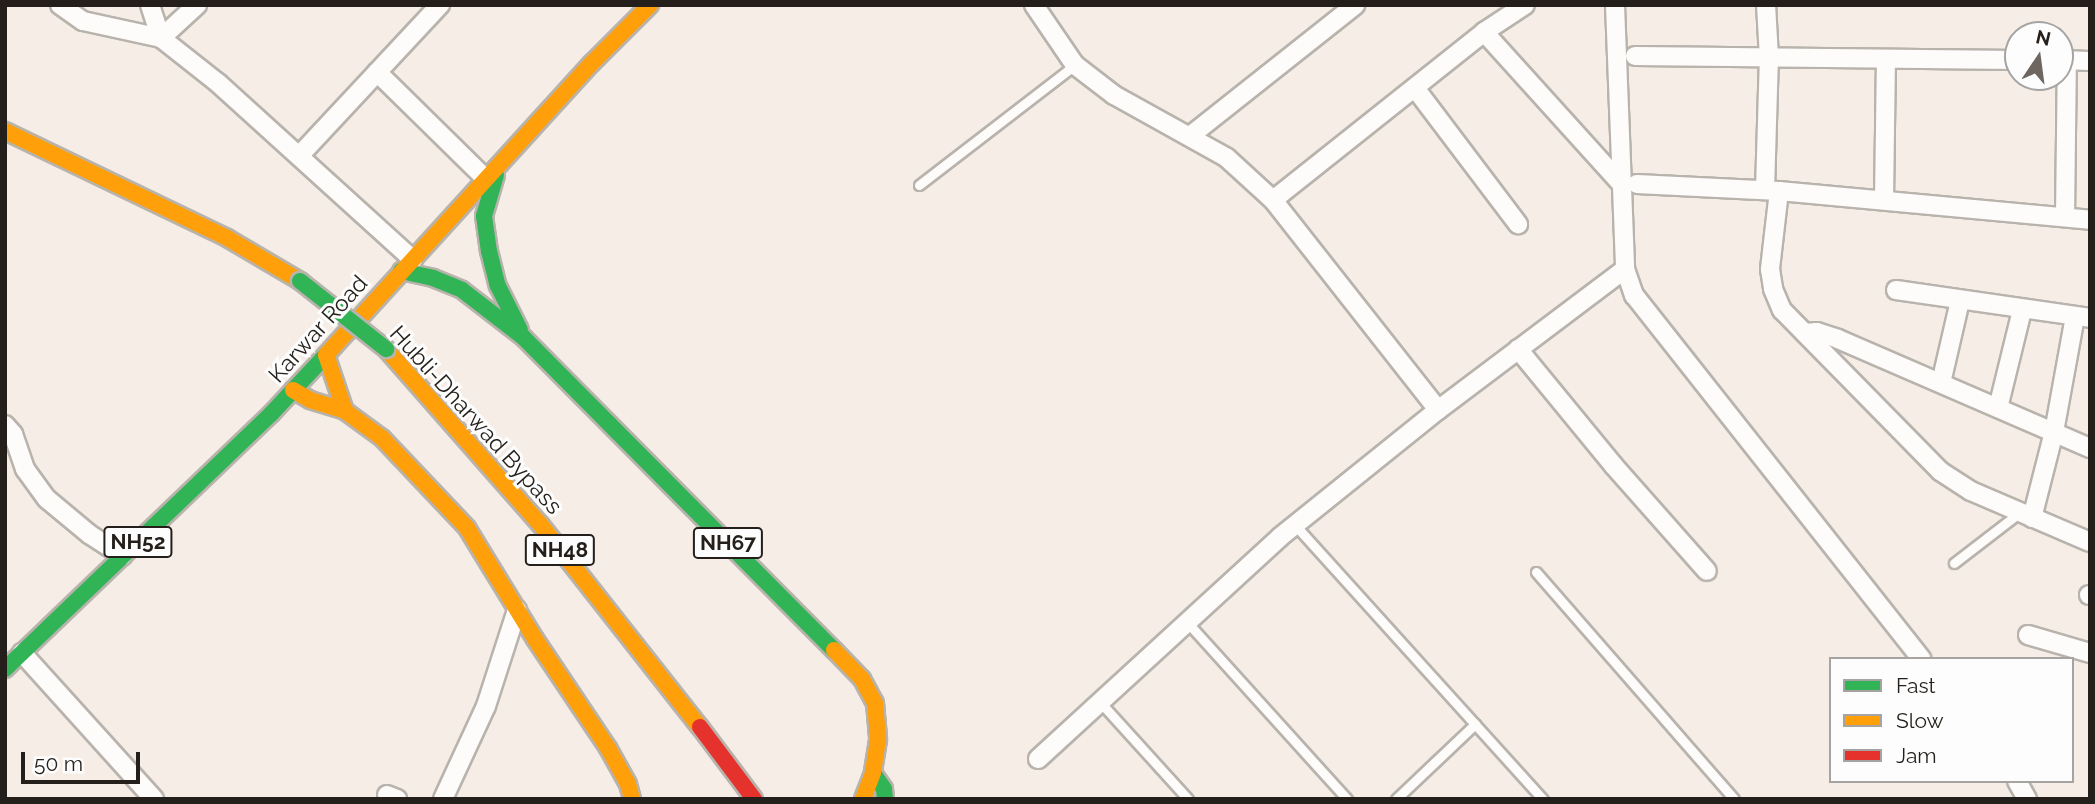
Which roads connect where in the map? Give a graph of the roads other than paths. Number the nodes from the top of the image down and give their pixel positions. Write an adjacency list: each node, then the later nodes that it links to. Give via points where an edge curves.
1 (150, 5): 12 (street)
2 (197, 5): 12 (street)
3 (440, 5): 18 (street)
4 (650, 5): 24 (main road, Karwar Road / NH67)
5 (1034, 5): 17 (street)
6 (1354, 5): 22 (street)
7 (1525, 5): 11 (street)
8 (1615, 5): 27 (street)
9 (1766, 5): 14 (street)
10 (58, 6): 12 (street, via 83,21)
11 (1484, 32): 19 (street); 27 (street)
12 (161, 38): 23 (street)
13 (1635, 55): 14 (street)
14 (1769, 58): 15 (street); 28 (street)
15 (1886, 59): 16 (street); 30 (street)
16 (2004, 60)
17 (1075, 65): 22 (street, via 1114,95); 26 (lane)
18 (377, 72): 23 (street); 25 (street)
19 (1415, 88): 29 (street); 33 (street)
20 (2064, 91): 31 (street)
21 (5, 131): 68 (main road, Hubli-Dharwad Bypass / NH48, bridge, via 227,238 300,281 386,349 540,524)
22 (1190, 136): 29 (street, via 1227,158)
23 (299, 156): 34 (street)
24 (505, 161): 25 (main road, Karwar Road / NH52); 41 (main road, NH67, via 492,181 484,216 498,286)
25 (487, 180): 34 (main road, Karwar Road / NH52)
26 (919, 185)
27 (1630, 185): 28 (street); 35 (street)
28 (1772, 190): 30 (street); 40 (street, via 1773,289 1782,310)
29 (1273, 200): 47 (street)
30 (1884, 200): 31 (street)
31 (2065, 216): 32 (street)
32 (2090, 220)
33 (1518, 224)
34 (407, 265): 41 (main road, via 462,290); 43 (main road, Karwar Road / NH52)
35 (1625, 269): 42 (street); 64 (street, via 1634,295)
36 (1896, 290): 37 (street)
37 (1960, 301): 38 (street); 44 (street)
38 (2022, 310): 39 (street); 46 (street)
39 (2082, 317): 50 (street)
40 (1805, 333): 44 (street, via 1838,339); 52 (street, via 1940,471)
41 (524, 338): 70 (main road, NH67, via 862,679 875,703 878,740)
42 (1518, 349): 47 (street); 57 (street)
43 (326, 355): 45 (main road, Karwar Road / NH52); 48 (main road)
44 (1941, 383): 46 (street)
45 (293, 390): 48 (main road); 55 (main road, Karwar Road / NH52)
46 (1998, 408): 50 (street)
47 (1438, 410): 53 (street)
48 (345, 411): 59 (main road, via 382,438 467,528)
49 (5, 425): 55 (street, via 13,434 25,469 47,499)
50 (2054, 432): 51 (street); 52 (street)
51 (2090, 449)
52 (2026, 516): 54 (street); 56 (lane)
53 (1295, 525): 60 (street); 67 (lane)
54 (2090, 542)
55 (123, 556): 62 (main road, Karwar Road / NH52)
56 (1954, 563)
57 (1707, 571)
58 (1536, 572): 84 (lane)
59 (517, 610): 74 (street, via 486,706); 75 (main road, via 608,748)
60 (1187, 622): 66 (street); 81 (lane)
61 (2028, 635): 63 (street)
62 (22, 653): 65 (main road, Karwar Road / NH52); 73 (street)
63 (2090, 653)
64 (1919, 657)
65 (5, 669)
66 (1100, 702): 69 (street); 80 (lane)
67 (1475, 724): 82 (lane); 83 (lane)
68 (724, 759): 72 (main road); 76 (main road)
69 (1038, 759)
70 (873, 773): 77 (main road); 78 (main road); 79 (main road)
71 (2018, 783): 85 (street)
72 (761, 797)
73 (154, 799)
74 (443, 799)
75 (632, 799)
76 (747, 799)
77 (845, 799)
78 (863, 799)
79 (885, 799)
80 (1188, 799)
81 (1347, 799)
82 (1396, 799)
83 (1543, 799)
84 (1734, 799)
85 (2026, 799)

